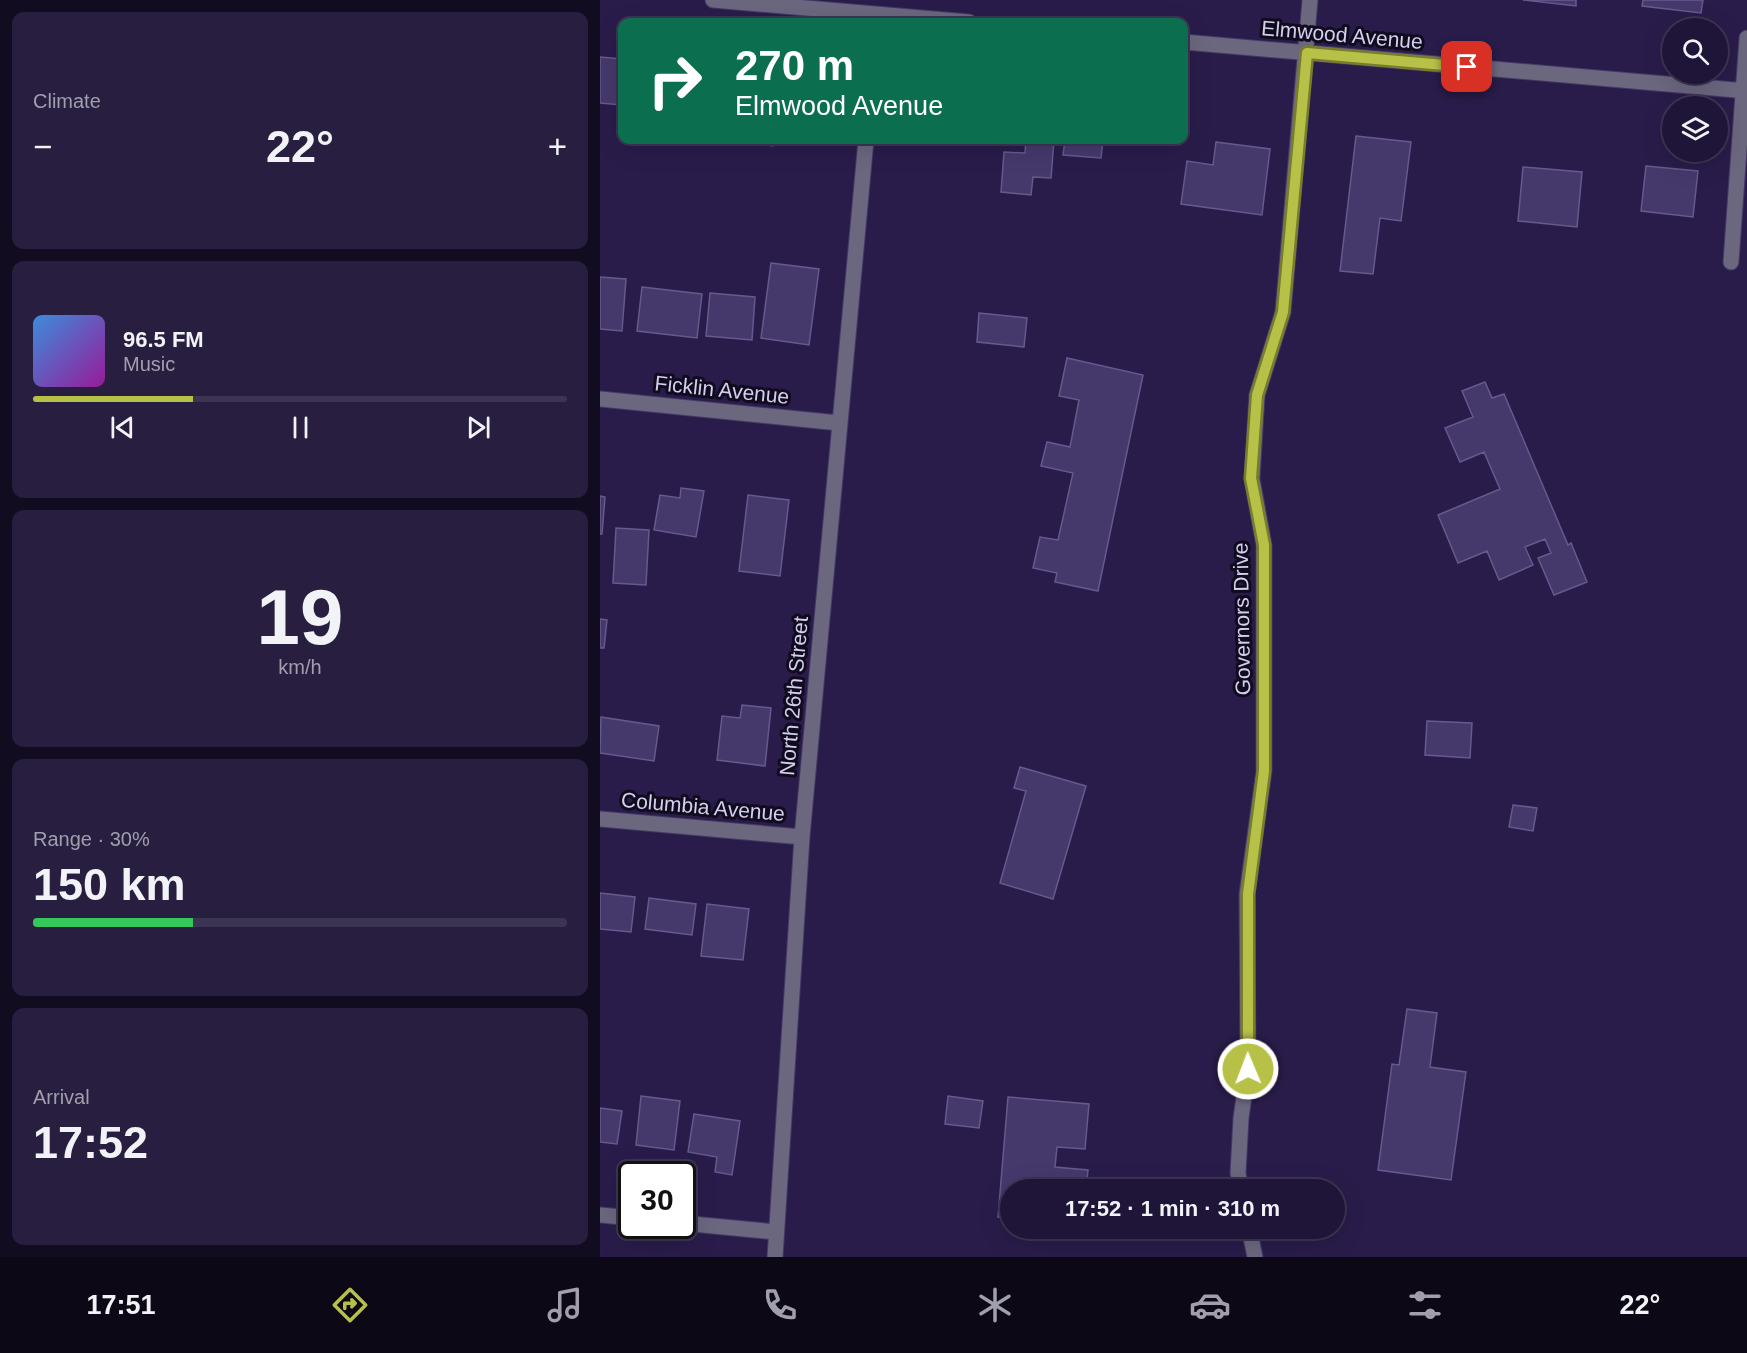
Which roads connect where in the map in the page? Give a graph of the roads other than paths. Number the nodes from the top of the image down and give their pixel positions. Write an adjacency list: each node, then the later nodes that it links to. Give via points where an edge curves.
1 (713, 0): 3 (street)
2 (1310, 0): 7 (street, Governors Drive)
3 (878, 12): 4 (street)
4 (933, 18)
5 (1747, 38): 8 (street)
6 (1188, 42): 7 (street, Elmwood Avenue)
7 (1307, 53): 8 (street, Elmwood Avenue); 15 (street, Governors Drive, via 1283,312 1257,395 1251,478 1264,545 1264,771 1248,894 1248,1069)
8 (1744, 91): 10 (street)
9 (866, 144): 12 (street, North 26th Street)
10 (1731, 262)
11 (600, 399): 12 (street, Ficklin Avenue)
12 (839, 423): 14 (street, North 26th Street)
13 (600, 819): 14 (street, Columbia Avenue)
14 (802, 837): 19 (street, North 26th Street)
15 (1239, 1179)
16 (600, 1215): 17 (street)
17 (618, 1217)
18 (696, 1224): 19 (street)
19 (776, 1232): 21 (street, North 26th Street)
20 (1251, 1239): 22 (street)
21 (775, 1257)
22 (1255, 1257)

